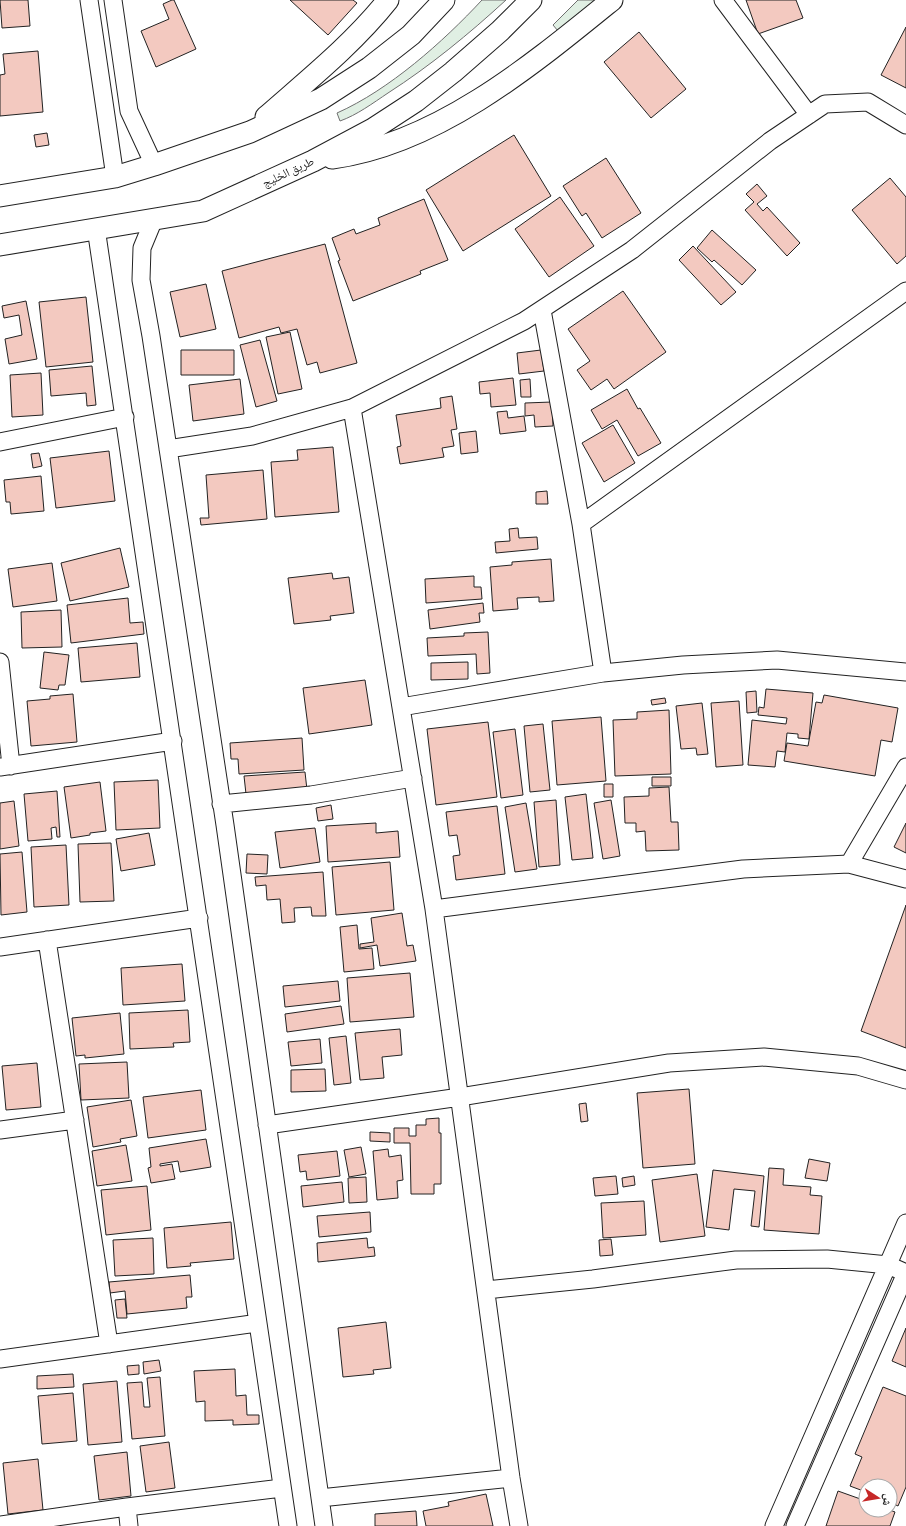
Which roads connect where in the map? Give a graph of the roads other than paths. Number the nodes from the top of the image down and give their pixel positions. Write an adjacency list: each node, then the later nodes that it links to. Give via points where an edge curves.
1 (89, 0): 13 (street)
2 (388, 0): 10 (main road, via 330,61)
3 (444, 0): 10 (main road, via 411,34 369,68 321,98)
4 (531, 0): 11 (main road, طريق الخليج, via 500,31 416,101 373,129)
5 (612, 0): 11 (main road, via 550,50 478,100 435,125 367,151)
6 (723, 0): 8 (street)
7 (117, 4): 12 (street, via 129,111)
8 (809, 115): 9 (street, via 825,104 868,102); 19 (street, via 770,141 632,250)
9 (906, 125)
10 (250, 132): 12 (main road)
11 (313, 160): 15 (main road, طريق الخليج, via 204,211)
12 (154, 165): 13 (main road)
13 (115, 177): 14 (main road)
14 (0, 196)
15 (154, 219): 16 (main road, طريق الخليج); 23 (street, via 142,248 141,280)
16 (96, 228): 17 (main road, طريق الخليج); 21 (street)
17 (0, 245)
18 (906, 291): 24 (street)
19 (542, 310): 20 (street); 24 (street)
20 (352, 408): 23 (street, via 252,436); 28 (street)
21 (125, 417): 22 (street); 29 (street)
22 (0, 442)
23 (168, 450): 33 (street)
24 (581, 524): 27 (street)
25 (0, 662): 30 (street)
26 (906, 672): 27 (street, via 777,660 682,665)
27 (603, 673): 28 (street)
28 (401, 707): 32 (street)
29 (173, 741): 30 (street); 37 (street)
30 (6, 766)
31 (906, 767): 34 (street)
32 (413, 778): 33 (street, via 311,795); 36 (street)
33 (221, 804): 43 (street)
34 (849, 864): 35 (street); 36 (street, via 743,869)
35 (906, 879)
36 (434, 909): 41 (street)
37 (199, 918): 38 (street); 49 (street)
38 (47, 940): 39 (street); 42 (street)
39 (0, 947)
40 (906, 1080): 41 (street, via 858,1066 764,1057 669,1063)
41 (460, 1096): 43 (street); 48 (street)
42 (75, 1120): 44 (street); 50 (street)
43 (267, 1125): 54 (street)
44 (0, 1130)
45 (906, 1223): 46 (street)
46 (888, 1265): 47 (street); 48 (street, via 827,1259 736,1260); 61 (street)
47 (906, 1273): 62 (street)
48 (486, 1290): 52 (street)
49 (258, 1323): 50 (street); 53 (street)
50 (109, 1344): 51 (street)
51 (0, 1359)
52 (512, 1478): 54 (street); 60 (street)
53 (282, 1488): 55 (street); 58 (street)
54 (320, 1498): 59 (street)
55 (126, 1507): 56 (street); 57 (street)
56 (0, 1525)
57 (129, 1526)
58 (288, 1526)
59 (324, 1526)
60 (520, 1526)
61 (774, 1526)
62 (795, 1526)

